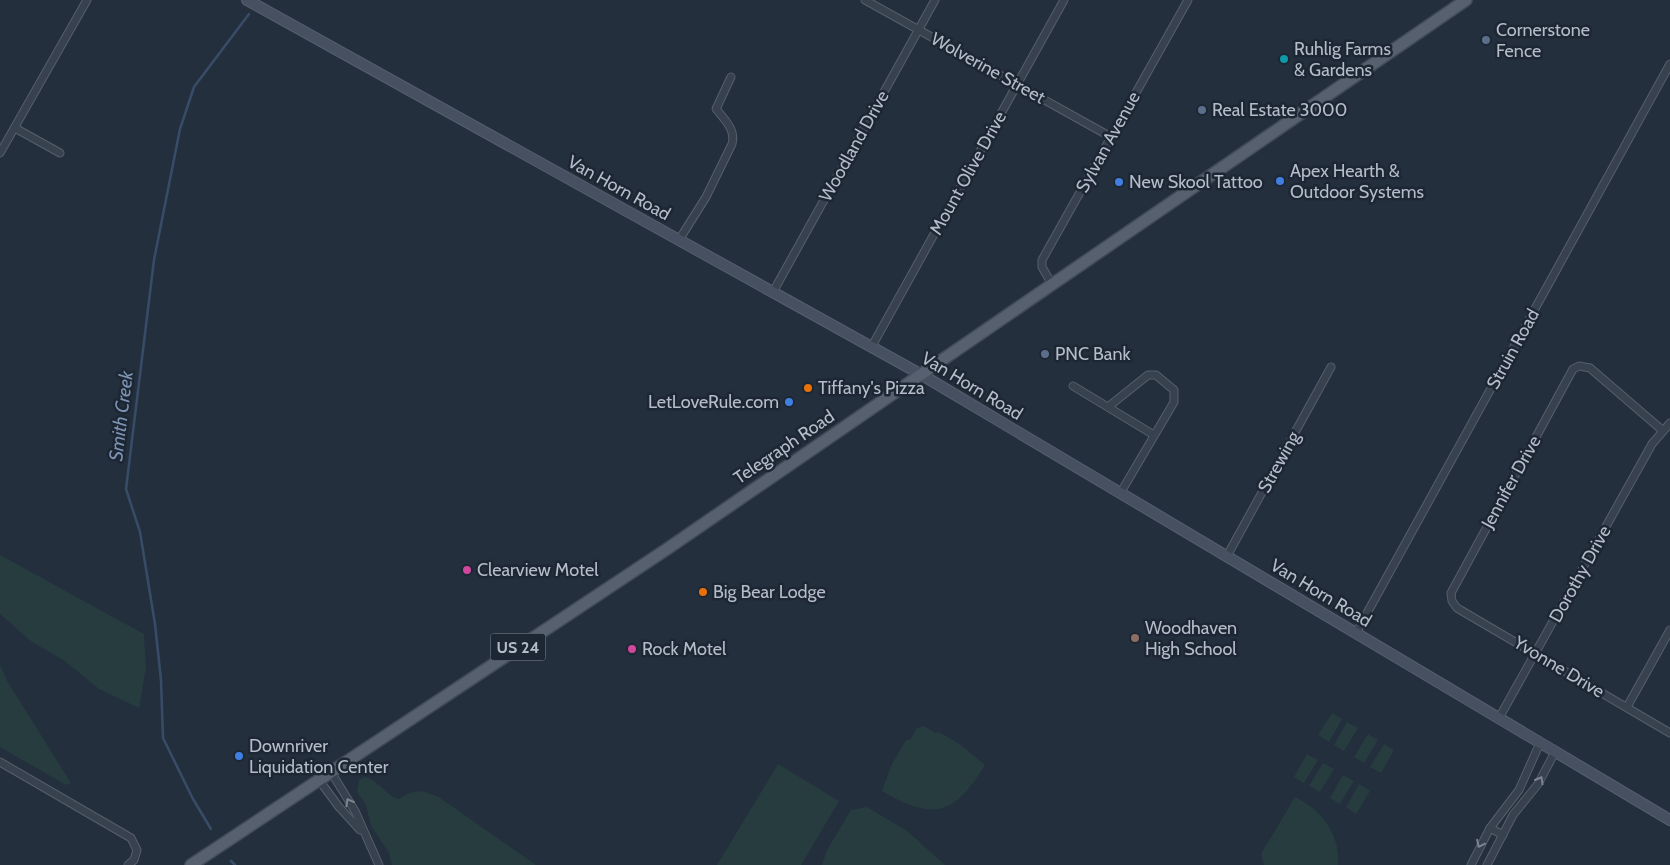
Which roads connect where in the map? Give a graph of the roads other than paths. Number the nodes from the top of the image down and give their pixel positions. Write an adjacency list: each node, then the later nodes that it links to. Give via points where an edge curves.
1 (87, 0): 12 (street)
2 (247, 0): 16 (main road, Van Horn Road)
3 (865, 0): 8 (street, Wolverine Street)
4 (935, 0): 8 (street, Woodland Drive)
5 (1064, 0): 11 (street, Mount Olive Drive)
6 (1188, 0): 13 (street, Sylvan Avenue)
7 (1466, 0): 17 (main road, Telegraph Road / US 24)
8 (919, 30): 11 (street, Wolverine Street); 18 (street, Woodland Drive)
9 (1670, 64): 31 (street, Struin Road)
10 (731, 77): 16 (street, via 716,110 731,128 732,144 706,197)
11 (1017, 85): 13 (street, Wolverine Street); 19 (street, Mount Olive Drive)
12 (15, 128): 14 (street); 15 (street)
13 (1110, 136): 17 (street, Sylvan Avenue, via 1042,260 1042,267)
14 (0, 152)
15 (60, 153)
16 (679, 240): 18 (main road, Van Horn Road)
17 (1053, 286): 21 (main road, Telegraph Road / US 24)
18 (773, 292): 19 (main road, Van Horn Road)
19 (872, 346): 21 (main road, Van Horn Road)
20 (1331, 367): 28 (street, Strewing)
21 (922, 375): 27 (main road, Van Horn Road); 39 (main road, Telegraph Road / US 24)
22 (1073, 386): 23 (street)
23 (1108, 407): 26 (street); 26 (street, via 1146,376 1156,376 1172,387 1175,398)
24 (1670, 423): 25 (street, Dorothy Drive)
25 (1662, 430): 29 (street, Jennifer Drive, via 1590,368 1585,366 1570,372 1453,587); 32 (street, Dorothy Drive)
26 (1154, 435): 27 (street)
27 (1121, 492): 28 (main road, Van Horn Road)
28 (1227, 556): 31 (main road, Van Horn Road)
29 (1451, 599): 32 (street, Yvonne Drive, via 1457,608)
30 (1670, 630): 33 (street)
31 (1356, 633): 34 (main road, Van Horn Road)
32 (1536, 653): 33 (street, Yvonne Drive); 34 (street, Dorothy Drive)
33 (1627, 707): 35 (street, Yvonne Drive)
34 (1499, 718): 36 (main road, Van Horn Road)
35 (1670, 733)
36 (1540, 743): 37 (main road, Van Horn Road); 41 (street)
37 (1555, 752): 42 (street, one-way to 37); 43 (main road, Van Horn Road)
38 (0, 762): 47 (street, via 131,838 137,850 134,860)
39 (331, 772): 40 (main road, Telegraph Road / US 24); 45 (street, one-way to 39, via 355,811)
40 (319, 780): 45 (street, via 338,807); 48 (main road, Telegraph Road / US 24)
41 (1519, 790): 42 (street); 44 (street)
42 (1529, 797): 46 (street, via 1513,815)
43 (1670, 820)
44 (1490, 828): 46 (street); 50 (street, one-way to 50)
45 (364, 834): 49 (street)
46 (1503, 835): 51 (street)
47 (128, 865)
48 (191, 865)
49 (378, 865)
50 (1471, 865)
51 (1487, 865)

